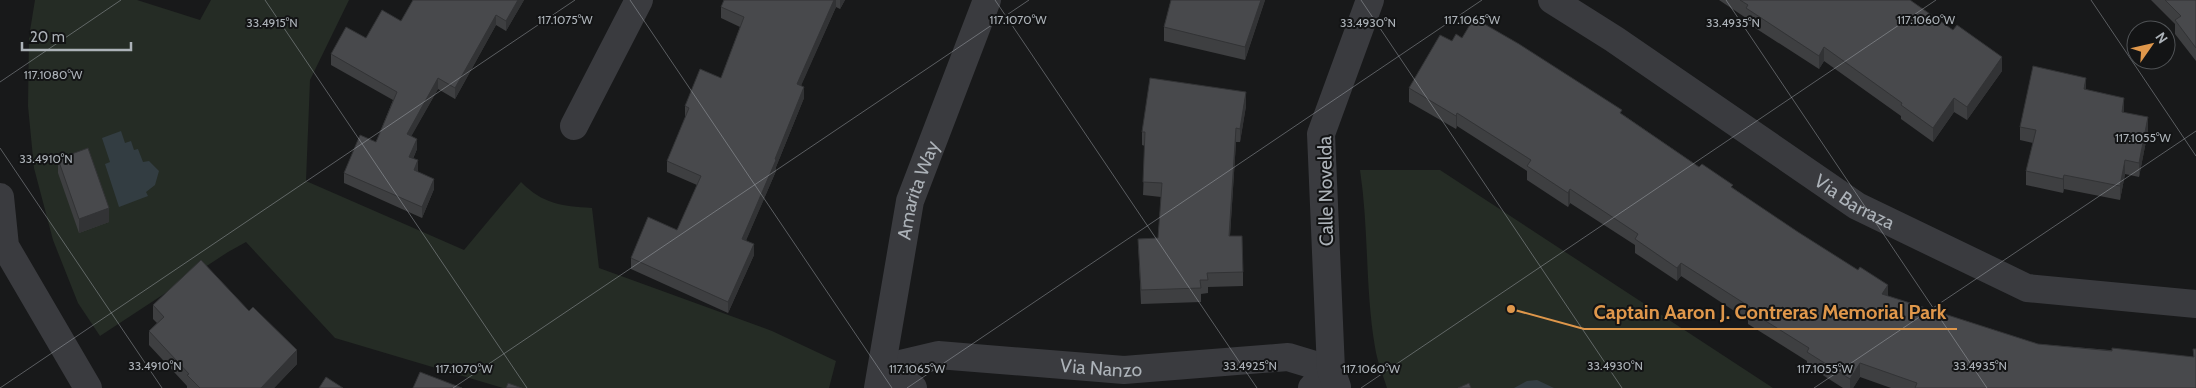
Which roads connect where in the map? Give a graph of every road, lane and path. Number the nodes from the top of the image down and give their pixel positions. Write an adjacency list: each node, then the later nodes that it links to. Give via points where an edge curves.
1 (639, 0): 5 (street)
2 (986, 0): 8 (street, Amarita Way, via 910,201)
3 (1370, 0): 9 (street, Calle Novelda, via 1321,134)
4 (1552, 0): 7 (street, Via Barraza, via 1857,206 2027,288)
5 (574, 126)
6 (0, 197): 10 (street, via 6,246)
7 (2196, 304)
8 (881, 378): 9 (street, Via Nanzo, via 938,355 1124,370 1288,357); 11 (street)
9 (1327, 382)
10 (88, 388)
11 (913, 388)

